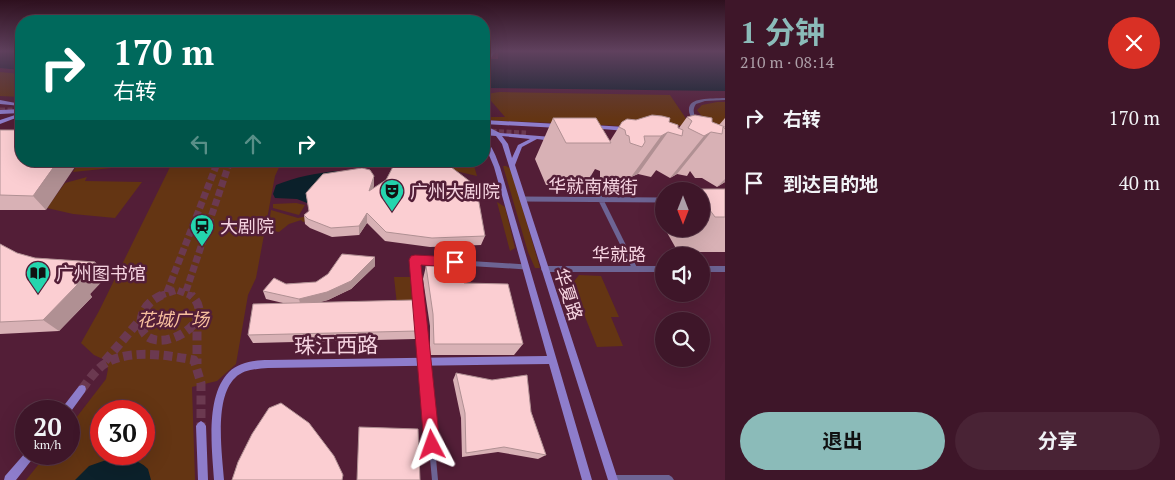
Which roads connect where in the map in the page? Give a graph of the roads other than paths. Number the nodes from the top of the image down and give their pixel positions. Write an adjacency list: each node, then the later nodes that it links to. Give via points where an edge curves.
1 (725, 99): 11 (street, via 699,101 692,106 691,113)
2 (0, 102): 3 (main road)
3 (15, 103)
4 (0, 113): 5 (main road)
5 (15, 114)
6 (15, 116): 7 (main road)
7 (0, 122)
8 (569, 126): 13 (main road)
9 (490, 127): 13 (main road)
10 (633, 129): 14 (main road, via 588,129)
11 (701, 129)
12 (490, 130): 15 (main road)
13 (526, 130): 15 (main road); 16 (main road); 16 (main road, via 562,135)
14 (627, 133)
15 (499, 135): 18 (main road, 华夏路)
16 (540, 138): 18 (main road, via 520,146)
17 (490, 151): 19 (main road, 华夏路)
18 (512, 166): 19 (main road, via 504,162 498,163); 21 (main road, 华夏路)
19 (497, 167): 24 (main road, 华夏路)
20 (585, 169): 22 (street)
21 (522, 199): 22 (street, 华就南横街); 25 (main road, 华夏路)
22 (601, 200): 23 (street, 华就南横街); 26 (street)
23 (655, 200)
24 (526, 267): 30 (street, via 415,260); 31 (main road, 华夏路)
25 (544, 269): 26 (street, 华就路); 41 (main road, 华夏路)
26 (635, 269): 27 (street, 华就路)
27 (655, 269)
28 (710, 269): 29 (street)
29 (725, 269)
30 (425, 360): 31 (main road, 珠江西路); 38 (main road, 珠江西路, via 262,364 238,371 226,382 218,403); 39 (street)
31 (552, 360): 40 (main road, 华夏路)
32 (82, 389): 33 (main road)
33 (73, 400)
34 (201, 426): 37 (main road)
35 (22, 465): 36 (main road)
36 (9, 480)
37 (203, 480)
38 (219, 480)
39 (435, 480)
40 (586, 480)
41 (613, 480): 42 (street)
42 (669, 480)

